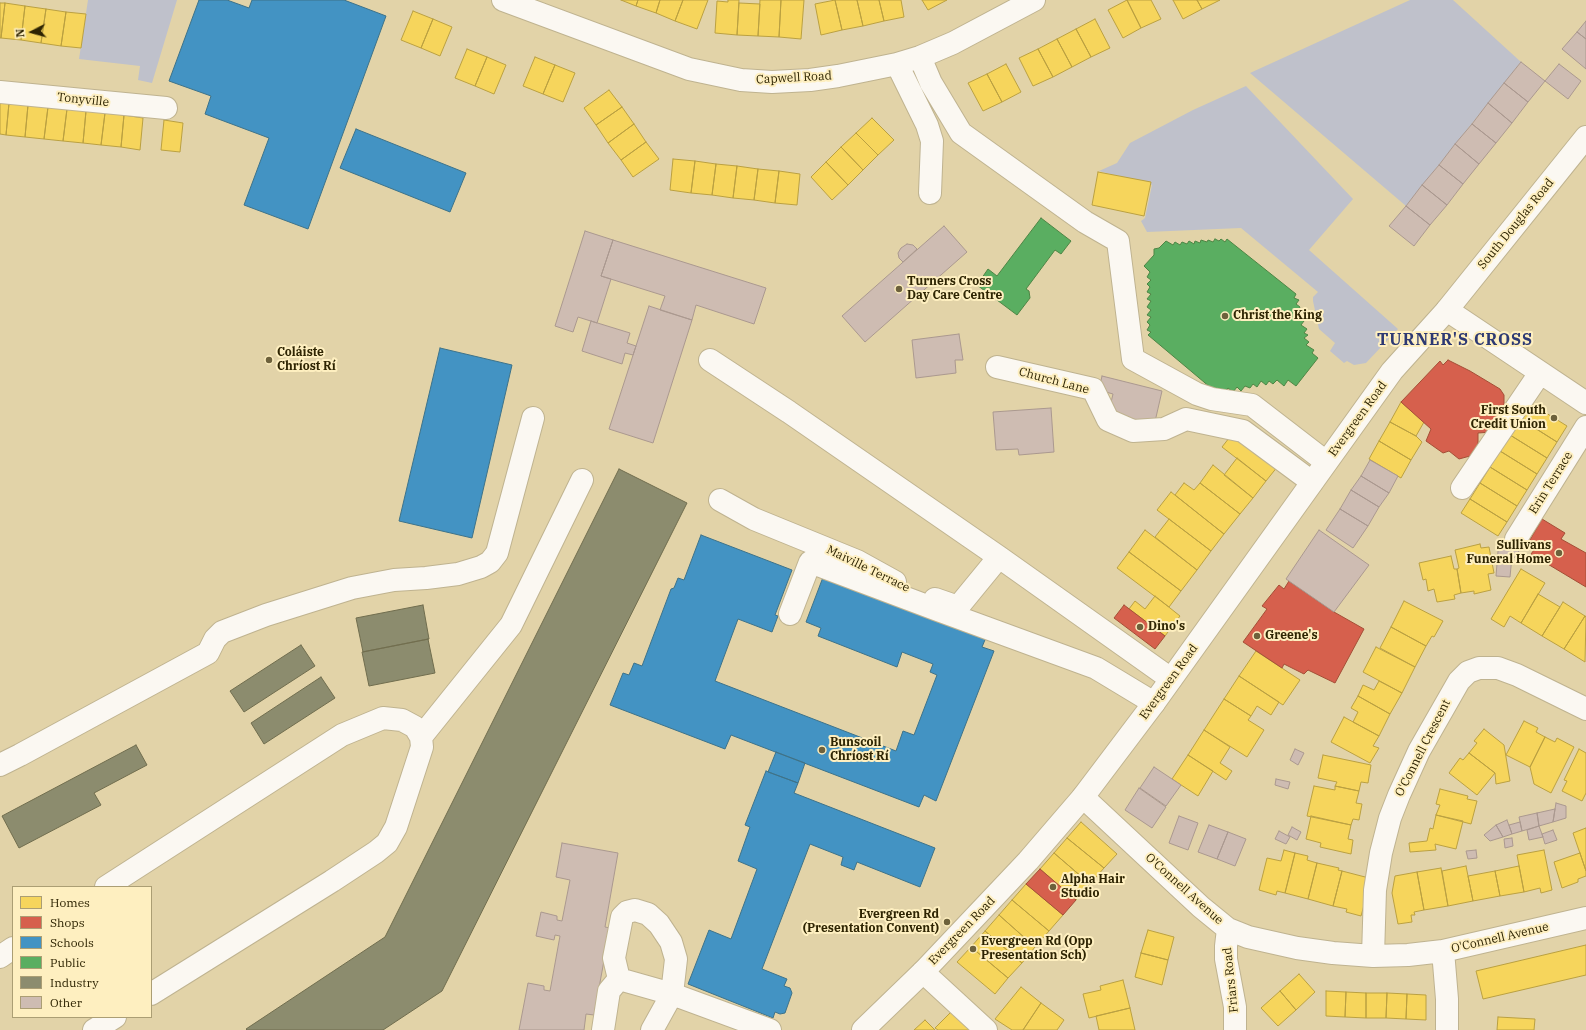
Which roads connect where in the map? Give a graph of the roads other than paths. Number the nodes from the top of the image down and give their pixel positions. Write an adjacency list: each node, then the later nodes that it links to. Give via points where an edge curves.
1 (1034, 0): 3 (street, Capwell Road, via 953,43)
2 (509, 1): 4 (street, Capwell Road, via 667,62 741,80 810,80)
3 (920, 57): 4 (street, Capwell Road); 16 (street, via 931,83 961,133 1085,222 1118,241 1133,359 1197,394 1252,405)
4 (897, 64): 8 (street, via 927,125 932,141)
5 (0, 92): 6 (street, Tonyville)
6 (166, 108)
7 (1586, 138): 9 (street, South Douglas Road)
8 (930, 193)
9 (1447, 310): 12 (street); 16 (street, Evergreen Road, via 1398,363)
10 (710, 360): 22 (street)
11 (997, 367): 18 (street, Church Lane, via 1093,389 1108,420 1133,430 1164,429 1186,419 1243,431)
12 (1540, 372): 13 (street); 19 (street)
13 (1586, 403)
14 (533, 418): 28 (street, via 497,553 490,562 458,574 394,580 352,588 222,632 208,653)
15 (1586, 427): 21 (street, Erin Terrace)
16 (1326, 462): 18 (street, Evergreen Road)
17 (582, 480): 27 (street, via 511,625)
18 (1312, 482): 24 (street, Evergreen Road)
19 (1462, 488)
20 (720, 500): 22 (street, Maiville Terrace, via 754,519 857,561 912,591 958,607)
21 (1516, 539)
22 (999, 557): 24 (street)
23 (790, 614): 25 (street, via 810,562 1096,668)
24 (1171, 679): 25 (street, Evergreen Road)
25 (1154, 703): 29 (street, Evergreen Road)
26 (1586, 709): 35 (street, O'Connell Crescent, via 1498,668 1479,668 1468,672 1458,681 1416,757 1390,818 1375,890)
27 (421, 737): 30 (street, via 415,727 402,720 383,718 342,735); 39 (street, via 422,747 396,827 387,842 332,881)
28 (0, 764)
29 (1083, 797): 32 (street, O'Connell Avenue); 37 (street, Evergreen Road, via 1042,846)
30 (108, 886)
31 (1586, 918): 34 (street, O'Connell Avenue)
32 (1228, 929): 35 (street, O'Connell Avenue, via 1248,937 1297,948); 48 (street, Friars Road, via 1226,959 1235,1007)
33 (12, 949): 36 (street)
34 (1443, 951): 35 (street, O'Connell Avenue); 49 (street)
35 (1373, 956)
36 (0, 957)
37 (923, 972): 46 (street, Evergreen Road); 47 (street)
38 (619, 979): 40 (street); 40 (street, via 614,958 622,917 627,912 635,910 648,914 659,924 671,942 676,959); 43 (street, via 609,991)
39 (152, 993)
40 (672, 994): 44 (street); 45 (street)
41 (113, 1018): 42 (street)
42 (94, 1030)
43 (603, 1030)
44 (652, 1030)
45 (770, 1030)
46 (863, 1030)
47 (986, 1030)
48 (1235, 1030)
49 (1447, 1030)

